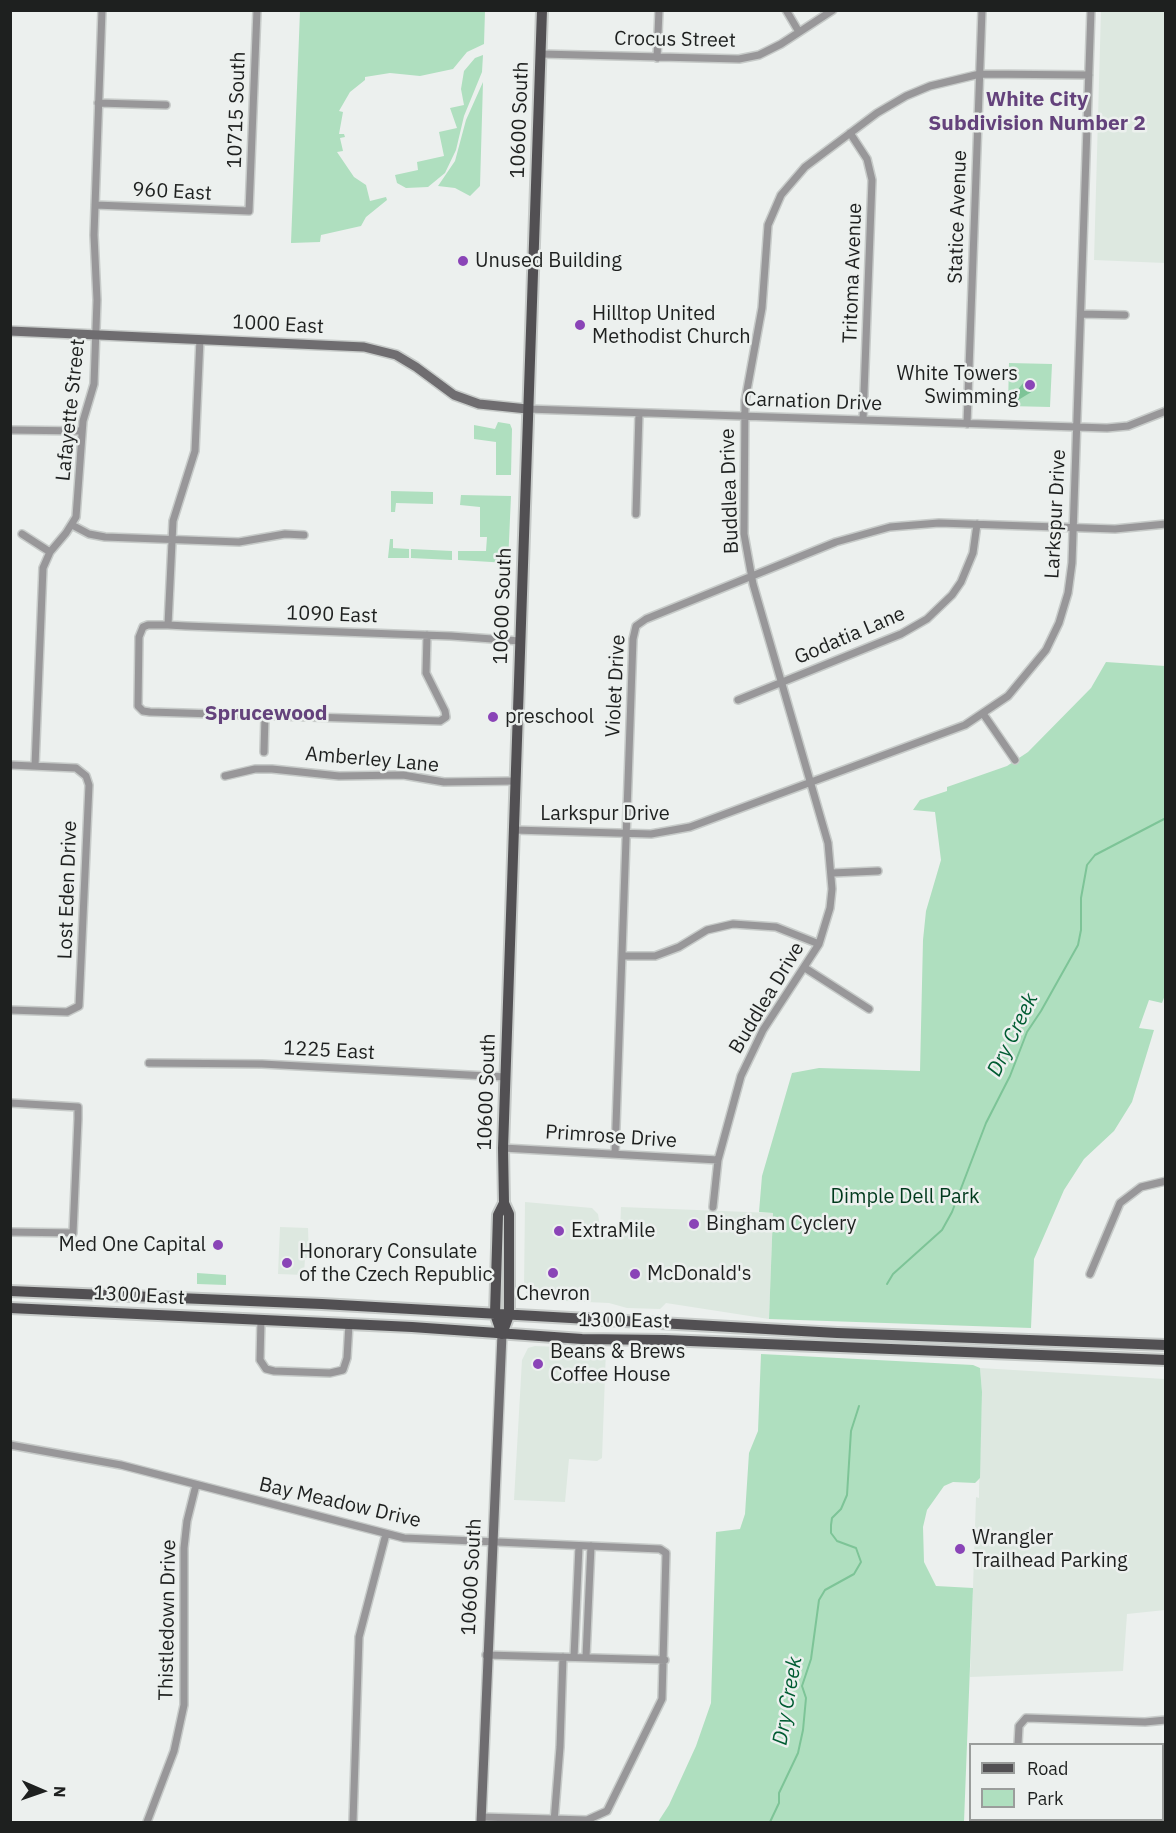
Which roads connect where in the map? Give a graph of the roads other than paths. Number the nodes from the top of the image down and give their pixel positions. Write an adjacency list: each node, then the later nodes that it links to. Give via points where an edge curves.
1 (102, 10): 14 (street, Lafayette Street)
2 (257, 10): 18 (street, 10715 South)
3 (542, 10): 10 (main road, 10600 South)
4 (658, 10): 11 (street)
5 (786, 10): 9 (street)
6 (833, 10): 9 (street, Crocus Street)
7 (982, 10): 12 (street, Statice Avenue)
8 (1091, 10): 13 (street, Larkspur Drive)
9 (799, 32): 11 (street, Crocus Street, via 759,55 739,59)
10 (541, 54): 11 (street, Crocus Street); 24 (main road, 10600 South)
11 (657, 58)
12 (980, 74): 13 (street, Buddlea Drive); 16 (street, Buddlea Drive, via 906,96); 29 (street, Statice Avenue)
13 (1089, 75): 19 (street, Larkspur Drive)
14 (98, 103): 15 (street); 17 (street, Lafayette Street)
15 (166, 105)
16 (850, 133): 27 (street, Buddlea Drive, via 805,167 789,183 773,210 765,240 762,308 747,381); 28 (street, Tritoma Avenue, via 867,159 872,180)
17 (95, 205): 18 (street, 960 East); 22 (street, Lafayette Street)
18 (249, 211)
19 (1081, 314): 20 (street); 30 (street, Larkspur Drive)
20 (1125, 315)
21 (10, 331): 22 (street, 1000 East)
22 (96, 334): 23 (street, 1000 East); 32 (street, Lafayette Street, via 92,395)
23 (200, 339): 24 (street, 1000 East, via 380,350 416,367 454,395 479,404); 40 (street, via 195,451 177,503)
24 (527, 409): 26 (street, Carnation Drive); 45 (main road, 10600 South)
25 (1166, 411): 30 (street, Carnation Drive, via 1128,426)
26 (639, 413): 27 (street, Carnation Drive); 33 (street)
27 (745, 415): 28 (street, Carnation Drive); 42 (street, Buddlea Drive, via 743,511)
28 (863, 420): 29 (street, Carnation Drive)
29 (968, 424): 30 (street, Carnation Drive)
30 (1077, 428): 37 (street, Larkspur Drive)
31 (10, 430): 32 (street)
32 (81, 431): 36 (street, Lafayette Street, via 78,507)
33 (636, 514)
34 (977, 524): 37 (street, Violet Drive); 42 (street, Violet Drive, via 911,524 869,532); 46 (street, Godatia Lane, via 973,553 961,582 927,619 901,634)
35 (1166, 524): 37 (street, Violet Drive, via 1139,529)
36 (72, 525): 40 (street, via 97,536); 41 (street, Lafayette Street)
37 (1074, 528): 48 (street, Larkspur Drive, via 1068,593 1059,623 1029,674)
38 (22, 534): 41 (street)
39 (304, 535): 40 (street, via 285,534 239,542)
40 (172, 539): 43 (street)
41 (50, 552): 53 (street, Lafayette Street, via 42,576)
42 (751, 577): 46 (street, Buddlea Drive); 58 (street, Violet Drive, via 636,626)
43 (168, 625): 44 (street, 1090 East); 49 (street, 1090 East, via 143,627 139,637 140,709)
44 (427, 635): 45 (street, 1090 East); 49 (street, via 426,673 446,717 426,722)
45 (520, 640): 55 (main road, 10600 South)
46 (781, 682): 47 (street, Godatia Lane); 56 (street, Buddlea Drive)
47 (738, 700)
48 (984, 715): 51 (street); 56 (street, Larkspur Drive, via 943,735)
49 (265, 716): 50 (street)
50 (264, 752)
51 (1015, 760)
52 (10, 765): 53 (street)
53 (35, 766): 65 (street, Lost Eden Drive, via 76,768 83,772 89,785 80,998 77,1009 62,1012)
54 (225, 776): 55 (street, Amberley Lane, via 272,769 339,776 403,775 444,782)
55 (516, 780): 57 (main road, 10600 South)
56 (810, 784): 58 (street, Larkspur Drive, via 679,831); 60 (street, Buddlea Drive, via 828,843)
57 (514, 830): 58 (street, Larkspur Drive); 67 (main road, 10600 South)
58 (627, 834): 62 (street, Violet Drive)
59 (878, 871): 60 (street)
60 (832, 873): 61 (street, Buddlea Drive, via 830,908)
61 (819, 944): 62 (street, via 776,927 733,924 708,930 655,956); 63 (street, Buddlea Drive)
62 (622, 956): 70 (street, Violet Drive)
63 (805, 968): 64 (street); 71 (street, Buddlea Drive, via 777,1006 751,1052 730,1107)
64 (869, 1009)
65 (10, 1010)
66 (150, 1064): 67 (street, 1225 East, via 262,1064)
67 (506, 1077): 69 (main road, 10600 South)
68 (10, 1103): 75 (street, via 78,1107 73,1233)
69 (503, 1148): 70 (street, Primrose Drive); 73 (main road, 10600 South)
70 (615, 1154): 71 (street, Primrose Drive)
71 (718, 1160): 74 (street, Buddlea Drive)
72 (1166, 1181): 76 (street, via 1141,1187 1120,1203)
73 (504, 1203): 79 (main road, 10600 South, via 498,1215); 80 (main road, 10600 South, via 508,1214)
74 (713, 1207)
75 (10, 1232)
76 (1090, 1274)
77 (10, 1291): 79 (main road, 1300 East)
78 (10, 1308): 81 (main road, 1300 East)
79 (495, 1314): 80 (main road, 1300 East); 83 (main road, 10600 South)
80 (509, 1315): 83 (main road, 10600 South); 84 (main road, 1300 East, via 837,1334)
81 (261, 1320): 82 (main road, 1300 East); 82 (street, via 259,1356 266,1369 330,1373 343,1370 346,1364)
82 (349, 1324): 83 (main road, 1300 East)
83 (502, 1334): 85 (main road, 1300 East); 89 (street, 10600 South)
84 (1166, 1345)
85 (1166, 1360)
86 (10, 1445): 87 (street, Bay Meadow Drive, via 105,1462)
87 (196, 1485): 88 (street, Bay Meadow Drive); 101 (street, Thistledown Drive, via 184,1548 184,1705 174,1751)
88 (386, 1534): 89 (street, Bay Meadow Drive); 102 (street, via 359,1637)
89 (492, 1543): 90 (street, Bay Meadow Drive); 92 (street, 10600 South)
90 (579, 1546): 91 (street, Bay Meadow Drive); 94 (street)
91 (591, 1546): 95 (street); 96 (street, Bay Meadow Drive, via 660,1549 666,1553)
92 (486, 1655): 93 (street); 99 (street, 10600 South)
93 (563, 1657): 94 (street); 100 (street)
94 (574, 1657): 95 (street)
95 (586, 1657): 96 (street)
96 (665, 1660): 100 (street, via 662,1699 607,1811 587,1820)
97 (1166, 1720): 98 (street, via 1026,1718 1020,1722)
98 (1018, 1743)
99 (481, 1820): 100 (street)
100 (554, 1821)
101 (147, 1822)
102 (353, 1822)

